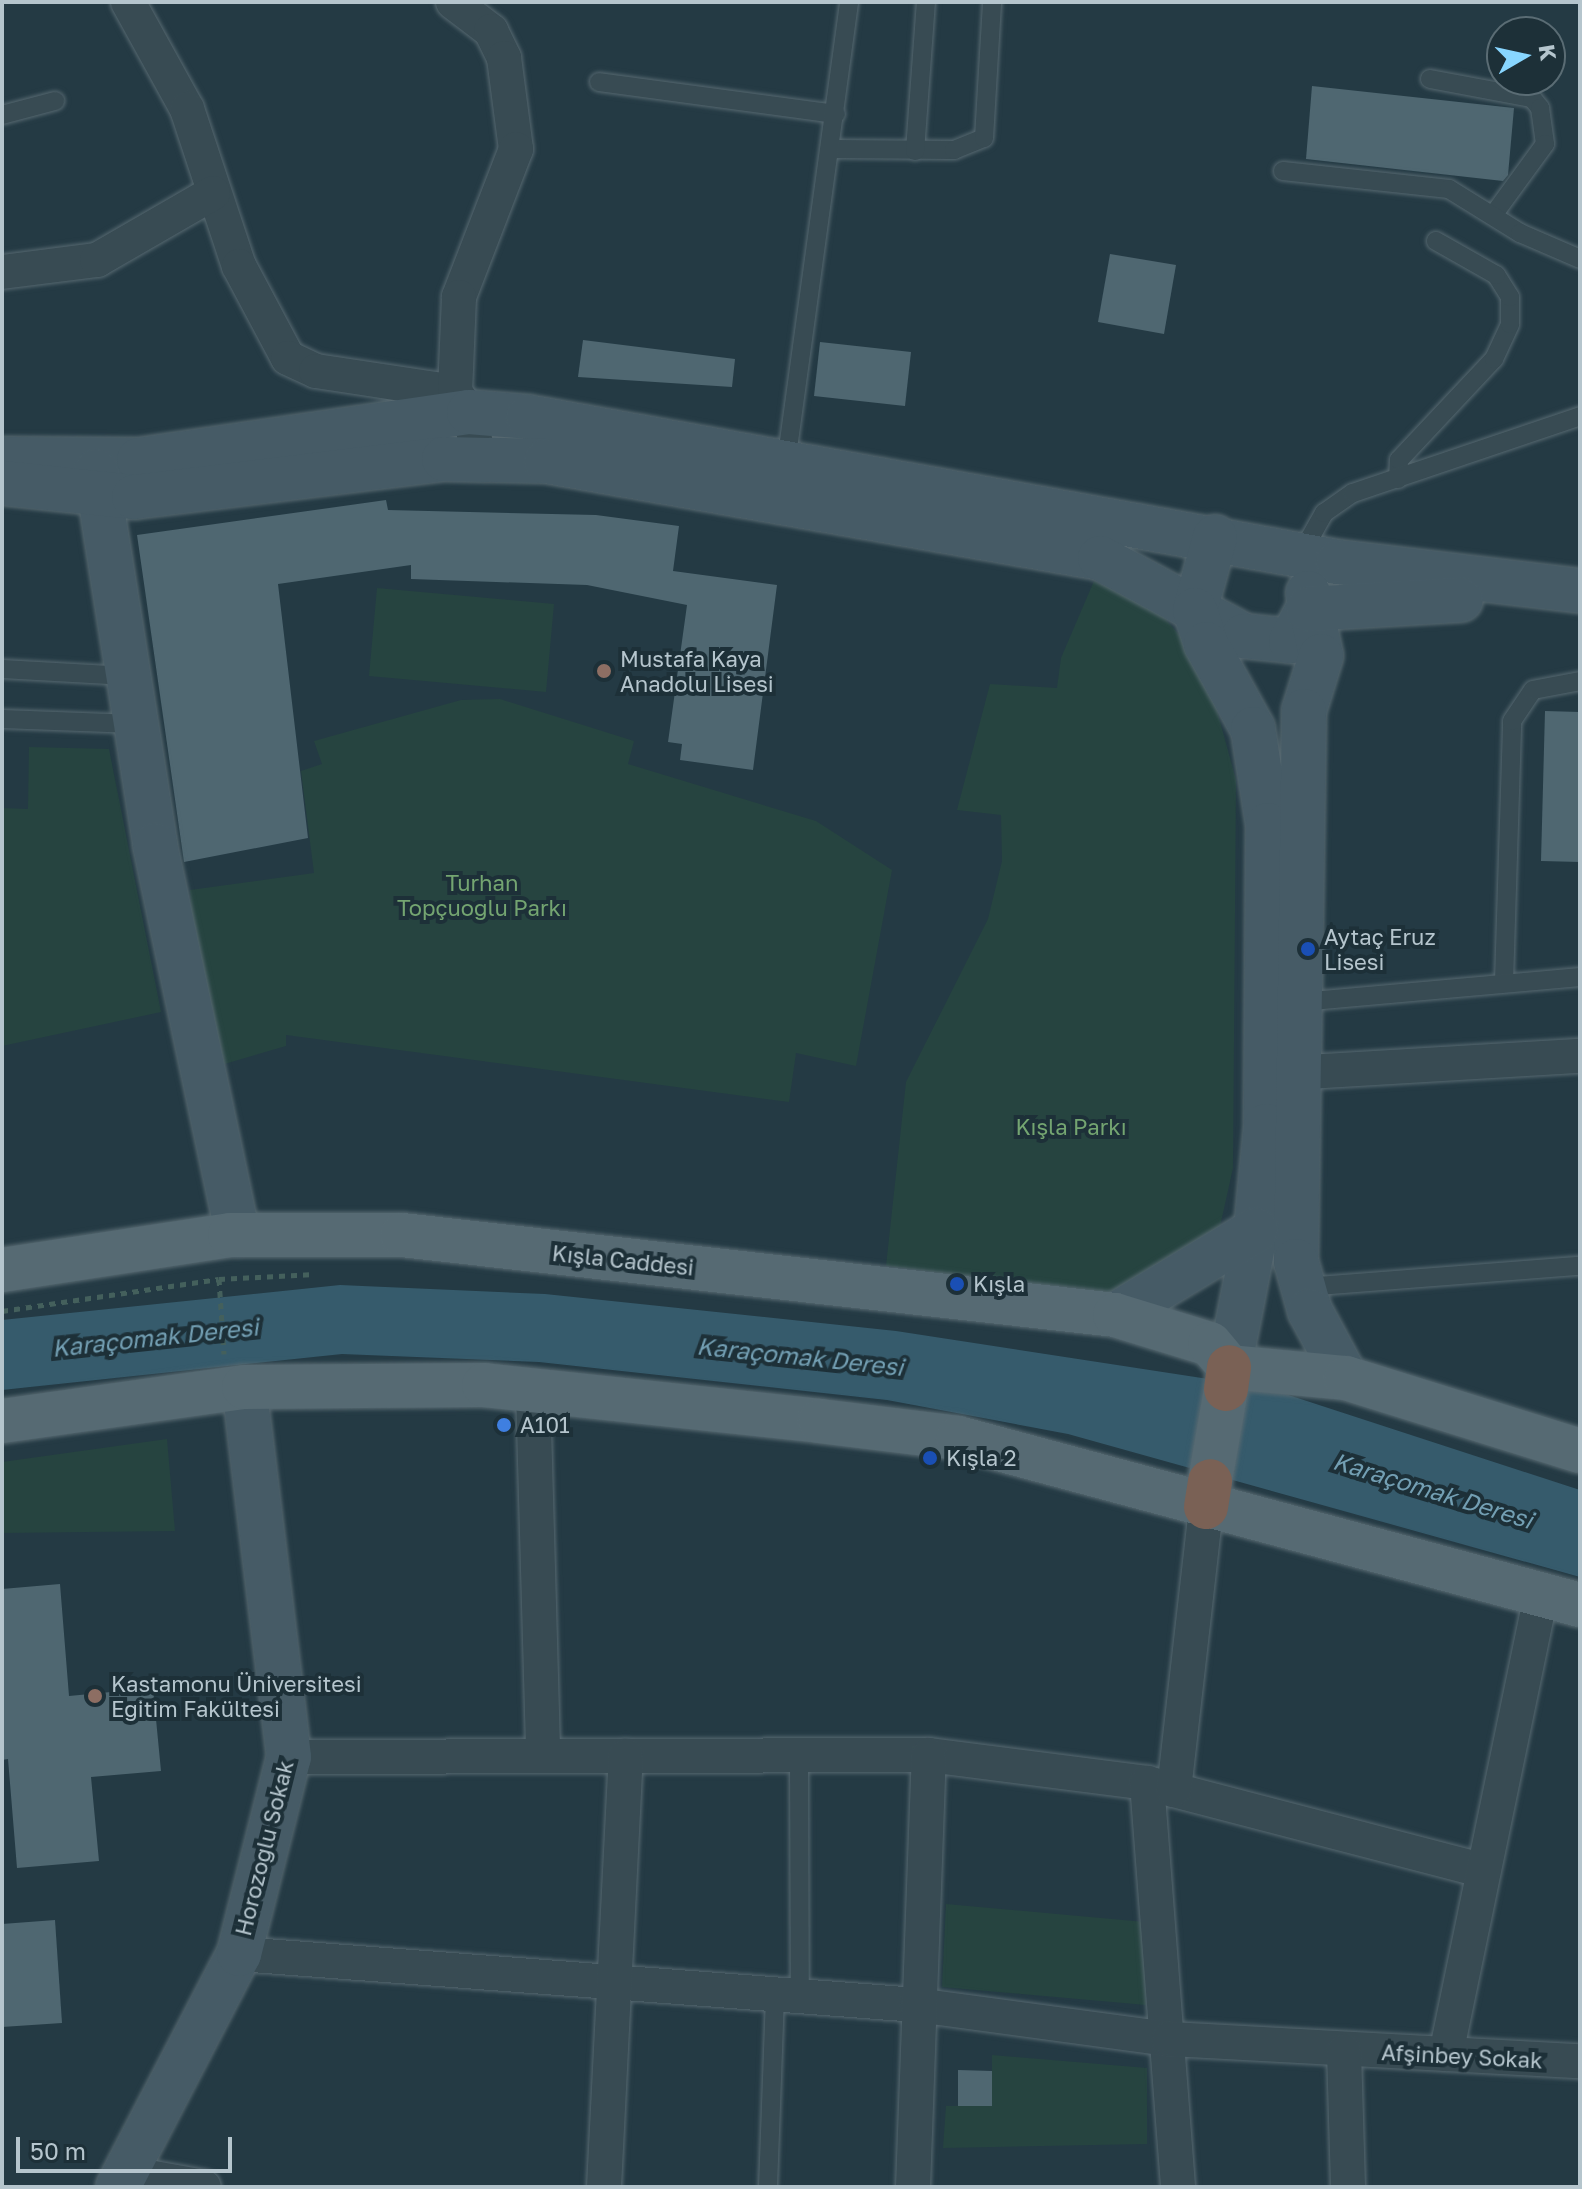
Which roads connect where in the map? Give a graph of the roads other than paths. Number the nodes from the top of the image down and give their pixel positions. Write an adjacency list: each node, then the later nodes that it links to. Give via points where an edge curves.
1 (128, 2): 14 (street, via 187,109)
2 (849, 2): 9 (lane)
3 (926, 2): 12 (lane)
4 (992, 2): 12 (lane, via 984,138 970,148)
5 (473, 8): 19 (street, via 504,58 516,149 459,297)
6 (1430, 79): 15 (lane, via 1532,98 1540,108 1545,144)
7 (599, 82): 9 (lane)
8 (55, 101): 10 (lane)
9 (836, 114): 11 (lane)
10 (2, 115)
11 (833, 149): 12 (lane); 24 (lane)
12 (915, 151)
13 (1283, 171): 15 (lane, via 1429,184)
14 (213, 193): 18 (street, via 97,260); 19 (street, via 239,266 288,358 316,371)
15 (1494, 214): 17 (lane)
16 (1436, 241): 25 (lane, via 1496,275 1510,297 1510,324 1494,359 1399,460)
17 (1580, 259)
18 (2, 272)
19 (462, 402): 21 (street); 23 (main road); 24 (main road)
20 (1580, 416): 25 (lane)
21 (479, 458): 23 (main road); 24 (main road)
22 (2, 459): 23 (main road)
23 (97, 479): 26 (main road); 33 (main road)
24 (782, 479): 27 (main road); 31 (main road, via 1100,558)
25 (1398, 479): 28 (lane, via 1353,493 1324,513)
26 (2, 483)
27 (1215, 537): 28 (main road); 31 (main road)
28 (1301, 554): 29 (main road); 30 (main road)
29 (1560, 590): 30 (main road)
30 (1308, 609): 31 (main road, via 1291,641 1244,636); 39 (main road, via 1321,656 1304,700)
31 (1195, 610): 41 (main road, via 1206,644 1253,729 1265,771)
32 (2, 669): 33 (lane)
33 (127, 676): 36 (main road)
34 (1580, 681): 38 (lane, via 1533,690 1512,721)
35 (2, 719): 36 (lane)
36 (135, 724): 43 (main road)
37 (1580, 977): 38 (lane)
38 (1504, 982): 39 (lane)
39 (1301, 1002): 41 (main road)
40 (1580, 1056): 41 (street)
41 (1284, 1074): 42 (main road); 46 (main road)
42 (1256, 1230): 47 (main road); 49 (main road)
43 (238, 1235): 45 (main road, Kışla Caddesi); 47 (main road, Kışla Caddesi, via 402,1235)
44 (1580, 1266): 46 (lane)
45 (2, 1270)
46 (1302, 1287): 50 (main road)
47 (1115, 1315): 49 (main road, Kışla Caddesi, via 1210,1344)
48 (235, 1374): 51 (main road); 52 (main road); 60 (main road, Horozoğlu Sokak)
49 (1228, 1378): 50 (main road); 54 (main road)
50 (1346, 1378): 53 (main road)
51 (533, 1390): 54 (main road, via 958,1438); 56 (street)
52 (2, 1421)
53 (1580, 1451)
54 (1208, 1494): 55 (main road); 61 (street)
55 (1561, 1600): 62 (street)
56 (543, 1752): 58 (street); 60 (street)
57 (929, 1755): 59 (street); 61 (street); 66 (street)
58 (626, 1756): 59 (street); 64 (street)
59 (799, 1756): 65 (lane)
60 (289, 1757): 63 (main road, Horozoğlu Sokak)
61 (1161, 1786): 62 (street); 67 (street)
62 (1481, 1870): 69 (street)
63 (239, 1954): 64 (street, Afşinbey Sokak); 71 (main road, Horozoğlu Sokak)
64 (614, 1984): 65 (street, Afşinbey Sokak); 73 (street)
65 (787, 1996): 66 (street, Afşinbey Sokak); 74 (lane)
66 (917, 2005): 67 (street, Afşinbey Sokak); 75 (street)
67 (1169, 2039): 68 (street, Afşinbey Sokak); 76 (street)
68 (1344, 2051): 69 (street, Afşinbey Sokak); 77 (street)
69 (1446, 2054): 70 (street, Afşinbey Sokak)
70 (1580, 2061)
71 (122, 2180): 72 (street)
72 (204, 2187)
73 (604, 2187)
74 (768, 2187)
75 (913, 2187)
76 (1178, 2187)
77 (1348, 2187)

